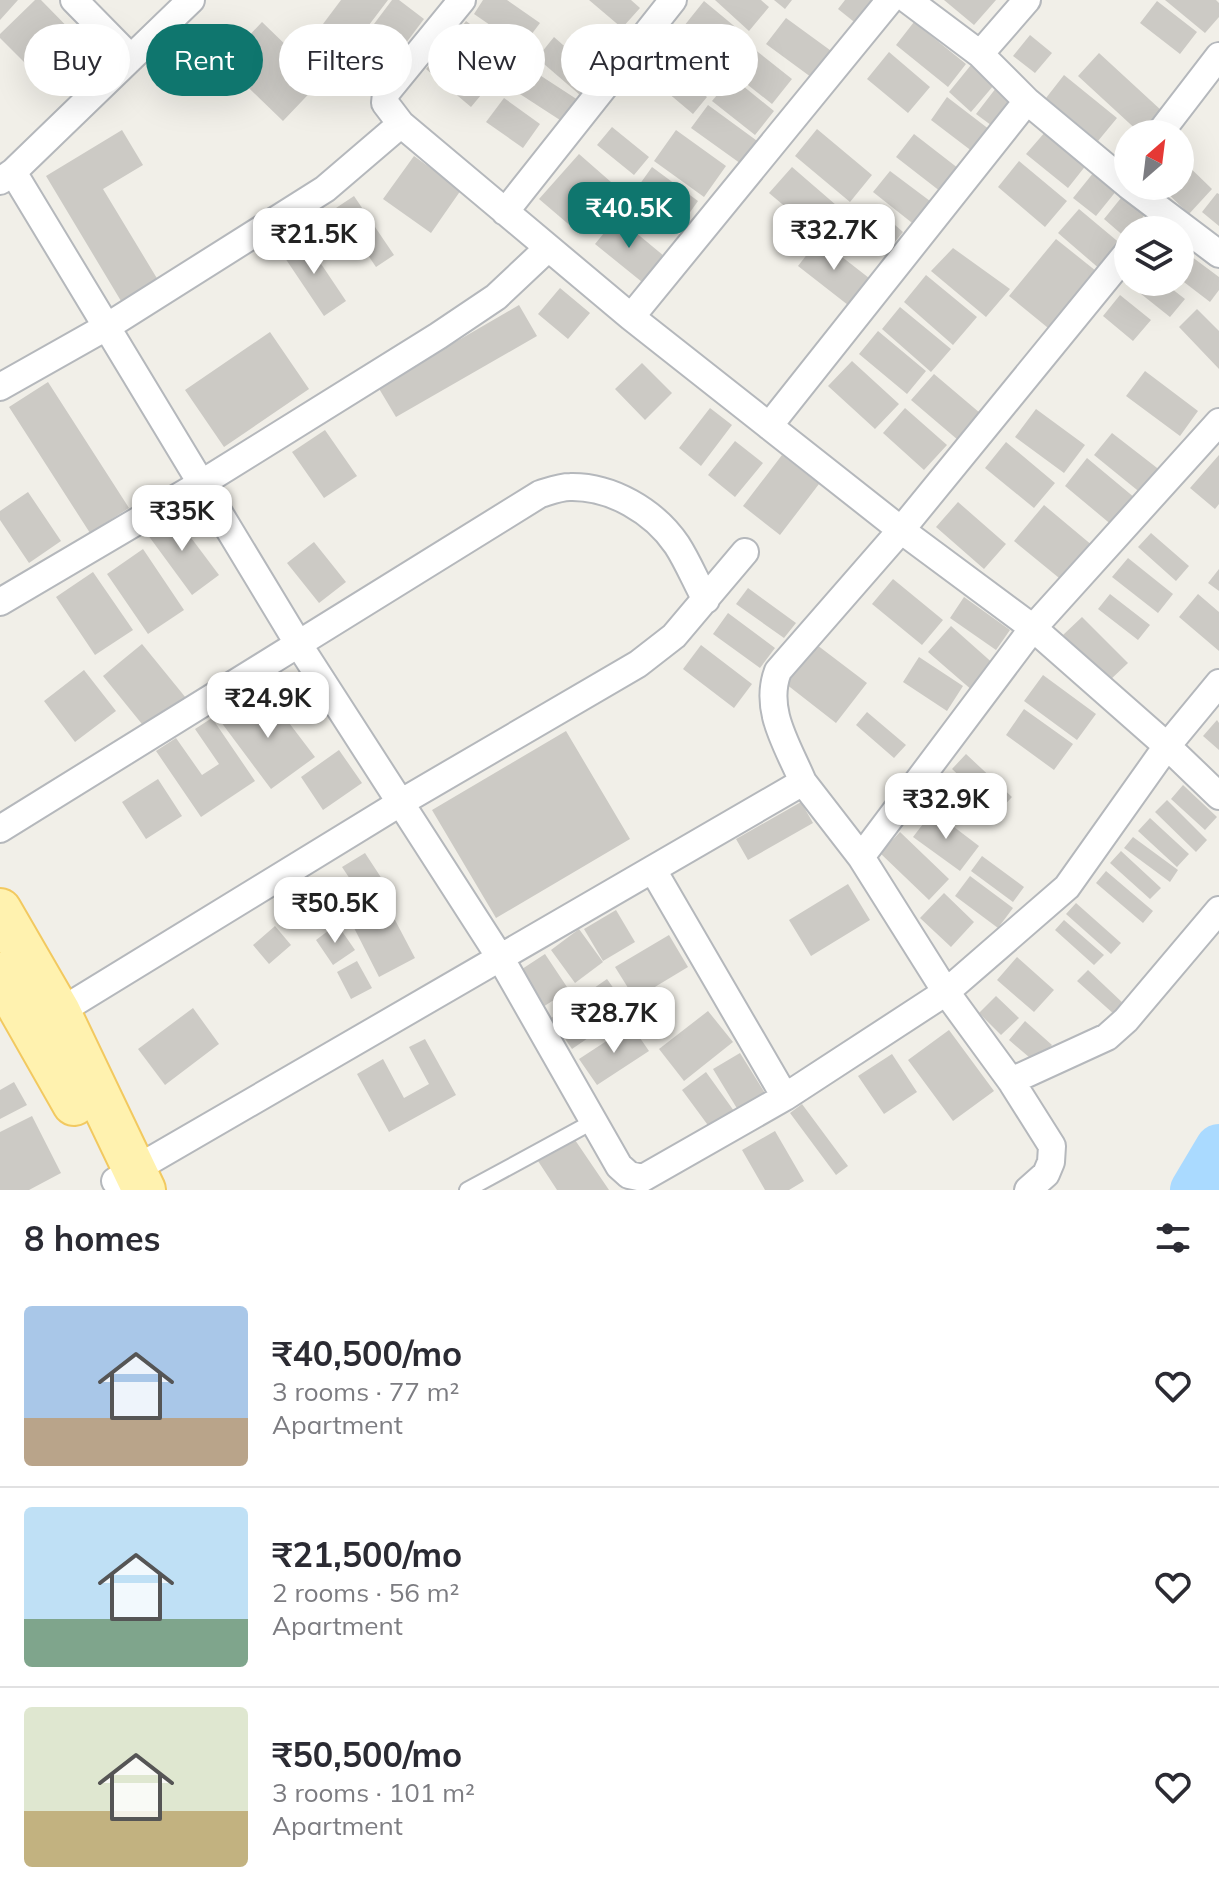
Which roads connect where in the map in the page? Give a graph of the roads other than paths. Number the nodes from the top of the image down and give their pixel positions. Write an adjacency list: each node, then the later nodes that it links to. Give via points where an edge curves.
1 (74, 0): 10 (street)
2 (191, 0): 10 (street)
3 (462, 0): 13 (street, via 386,93 385,103)
4 (673, 0): 16 (street)
5 (890, 0): 21 (street)
6 (908, 0): 8 (street)
7 (1027, 0): 8 (street)
8 (980, 54): 11 (street)
9 (1219, 56): 12 (street)
10 (131, 58): 15 (street)
11 (1027, 101): 14 (street); 24 (street)
12 (1170, 120)
13 (401, 124): 16 (street); 22 (street, via 325,189)
14 (1114, 171)
15 (7, 176): 22 (street)
16 (505, 212): 18 (street)
17 (1194, 241): 19 (street)
18 (548, 248): 21 (street); 26 (street, via 496,297)
19 (1219, 254)
20 (1114, 269): 27 (street)
21 (631, 317): 24 (street)
22 (108, 326): 23 (street); 26 (street)
23 (0, 387)
24 (769, 426): 27 (street)
25 (1217, 429): 31 (street)
26 (202, 483): 30 (street); 32 (street)
27 (901, 530): 31 (street); 35 (street, via 778,671 771,701)
28 (745, 552): 29 (street)
29 (706, 600): 32 (street, via 676,544 653,517 610,495 566,487 540,494); 37 (street, via 674,636 638,664)
30 (0, 602)
31 (1033, 628): 34 (street); 39 (street)
32 (299, 645): 37 (street); 38 (street)
33 (1219, 683): 34 (street)
34 (1167, 746): 36 (street); 45 (street, via 1067,887)
35 (803, 782): 39 (street); 40 (street)
36 (1219, 796)
37 (400, 803): 43 (street); 46 (street)
38 (0, 829)
39 (861, 857): 45 (street)
40 (653, 870): 43 (street); 48 (street)
41 (0, 910): 46 (main road)
42 (1219, 910): 47 (street, via 1126,1020)
43 (501, 959): 49 (street); 50 (street)
44 (0, 974): 50 (main road)
45 (946, 992): 47 (street); 48 (street)
46 (59, 1012): 50 (main road)
47 (1019, 1095): 52 (street, via 1052,1146 1046,1174)
48 (785, 1097): 49 (street, via 643,1178 619,1166)
49 (594, 1121): 51 (lane)
50 (128, 1183)
51 (467, 1190)
52 (1028, 1190)

